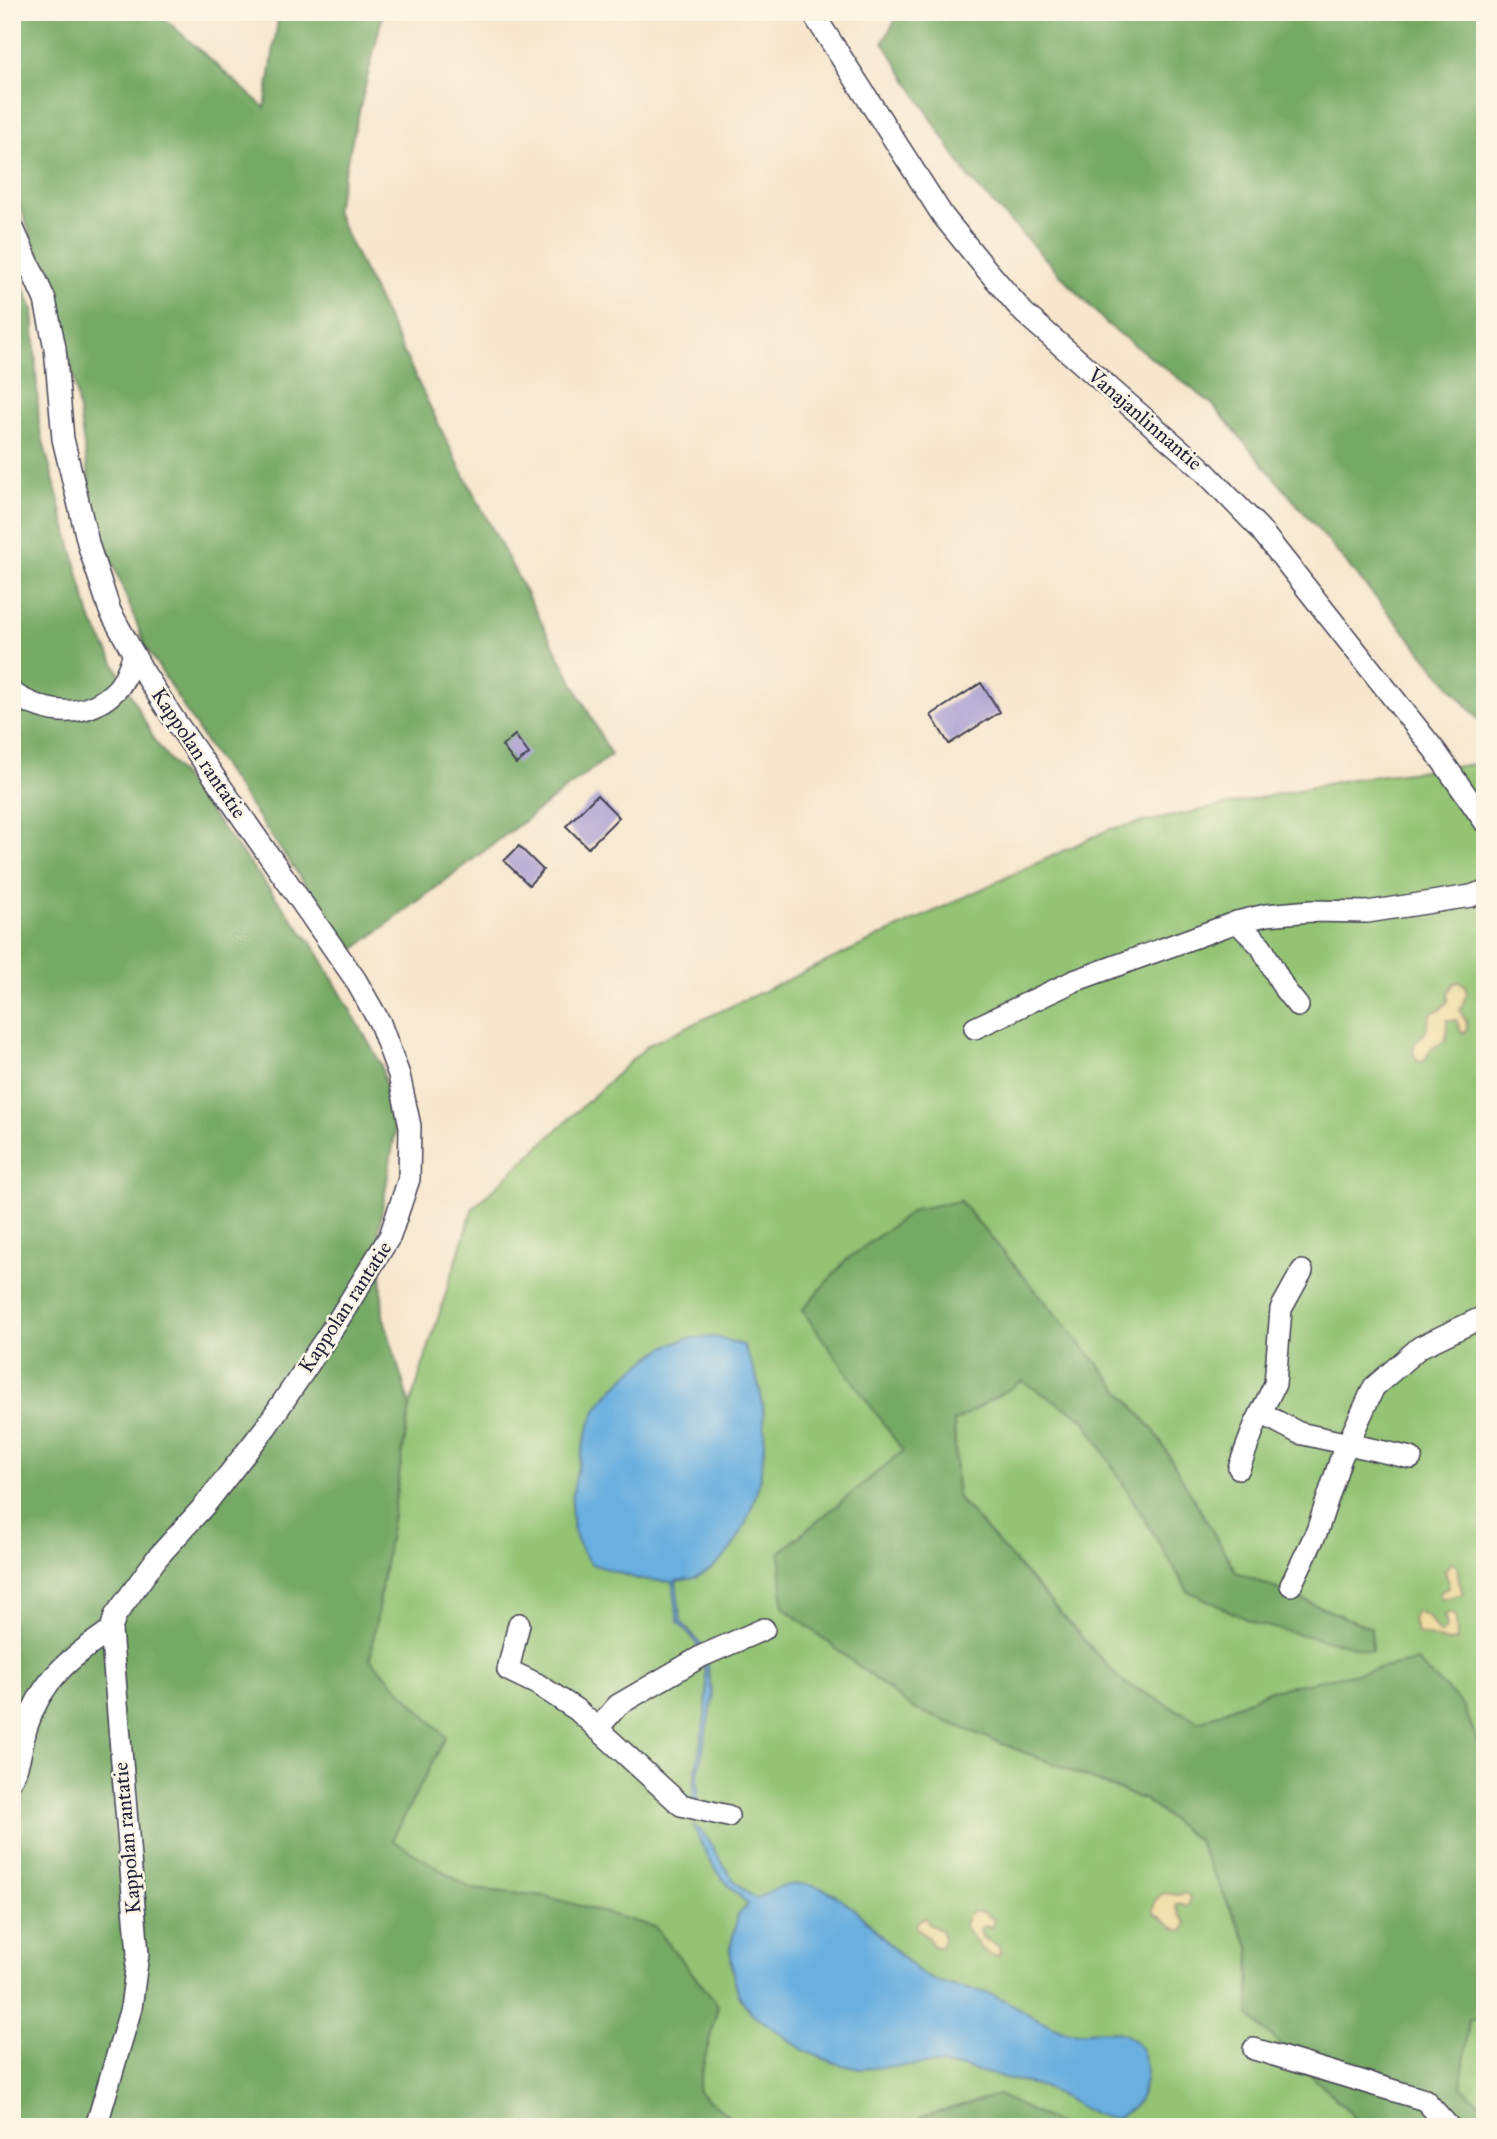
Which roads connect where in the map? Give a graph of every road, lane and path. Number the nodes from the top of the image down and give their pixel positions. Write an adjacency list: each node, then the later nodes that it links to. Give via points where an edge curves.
1 (812, 12): 5 (street, Vanajanlinnantie, via 943,216 982,264 1024,313 1200,467 1259,528 1436,752)
2 (12, 226): 3 (street, Kappolan rantatie, via 45,300 55,348 63,439 89,547 110,611)
3 (134, 655): 4 (street, via 119,687 100,703 64,713 32,706); 19 (street, Kappolan rantatie, via 355,979 380,1023 399,1074 410,1139 409,1179 390,1236 266,1427 157,1558 115,1616)
4 (12, 694)
5 (1485, 822)
6 (1485, 891): 7 (street, via 1367,912 1311,911)
7 (1237, 922): 8 (street, via 1261,946); 9 (street, via 1074,981)
8 (1298, 1006)
9 (975, 1028)
10 (1302, 1271): 12 (street, via 1281,1308 1275,1384)
11 (1485, 1316): 13 (street, via 1419,1347 1374,1387)
12 (1261, 1413): 13 (street, via 1299,1433); 15 (street)
13 (1348, 1444): 14 (street); 16 (street, via 1317,1531)
14 (1410, 1458)
15 (1240, 1468)
16 (1291, 1585)
17 (519, 1624): 20 (street, via 508,1670 577,1710)
18 (764, 1629): 20 (street, via 702,1656 618,1704)
19 (111, 1630): 21 (street, via 66,1661 34,1702); 24 (street, Kappolan rantatie, via 138,1954 131,2008)
20 (597, 1729): 22 (street, via 681,1805)
21 (12, 1778)
22 (728, 1816)
23 (1254, 2049): 25 (street, via 1425,2100)
24 (96, 2127)
25 (1449, 2127)

